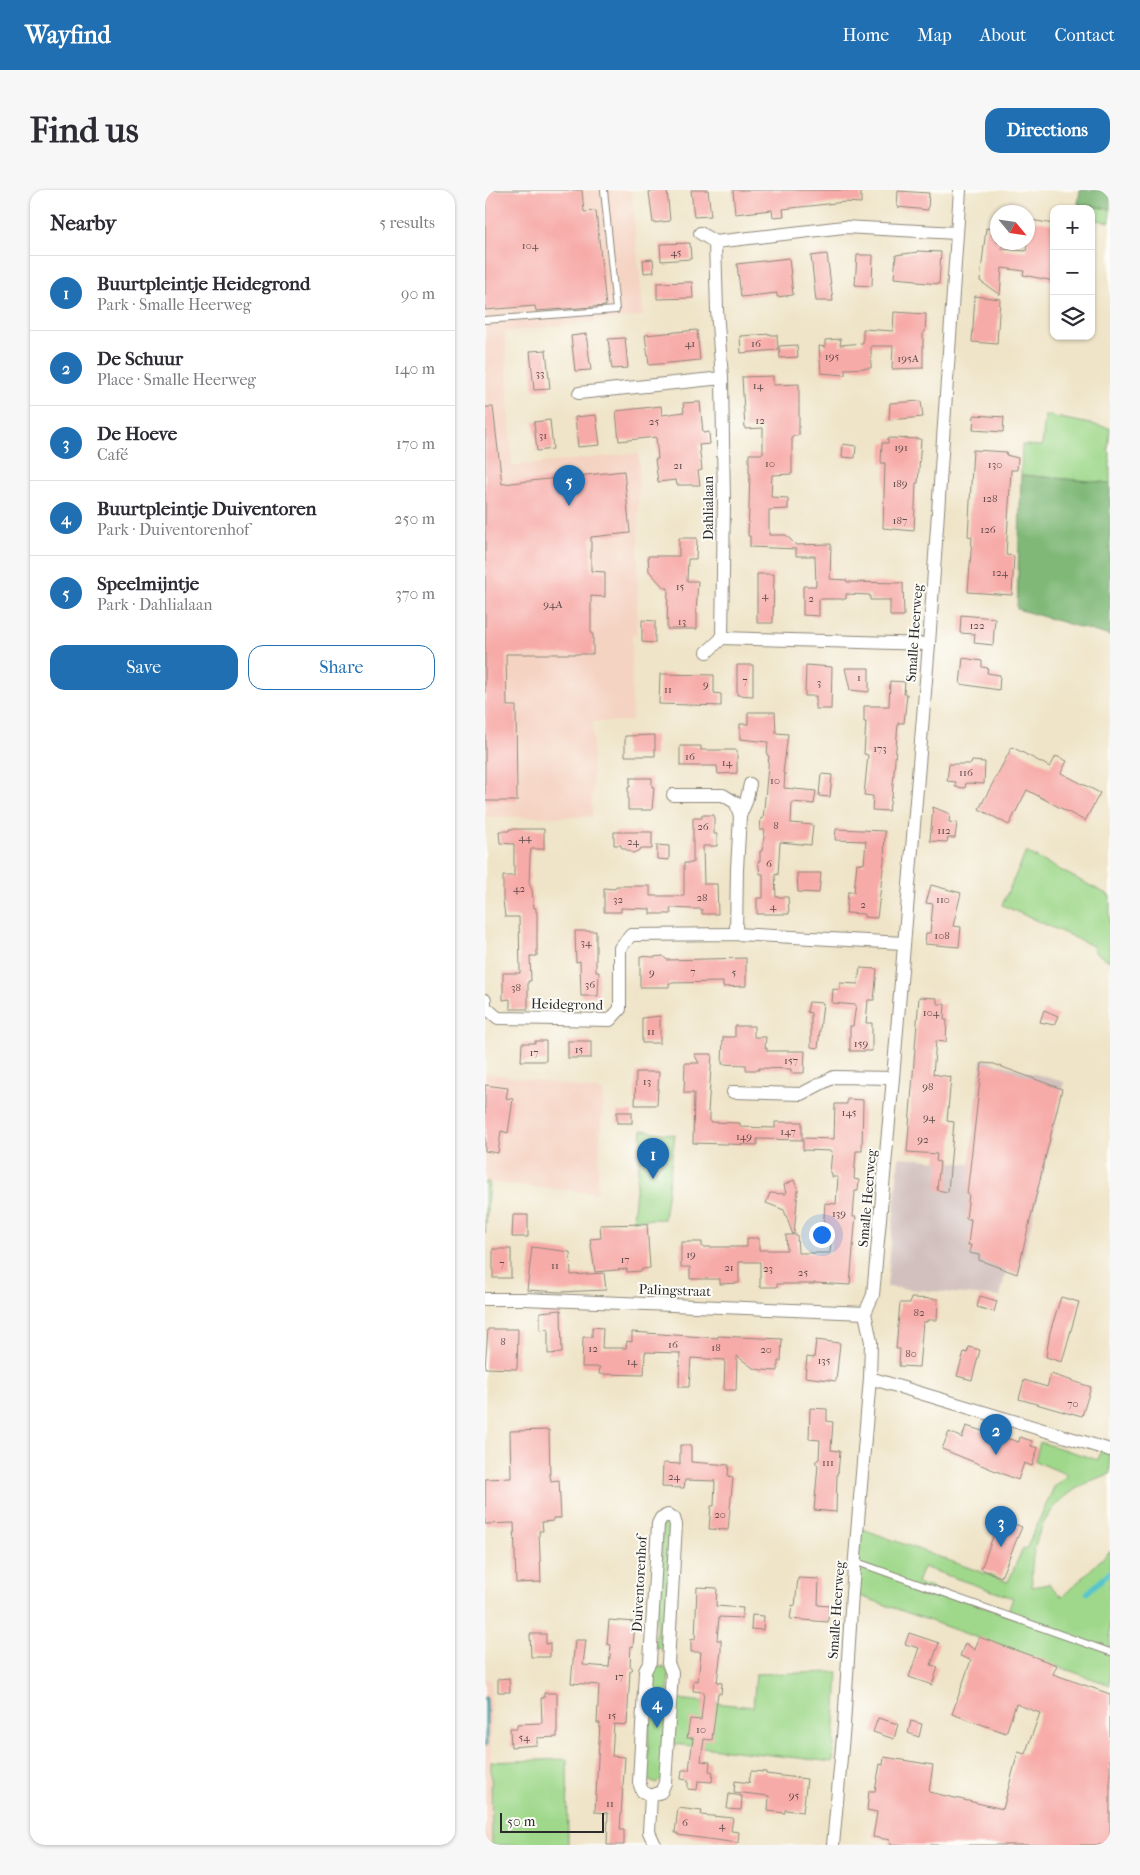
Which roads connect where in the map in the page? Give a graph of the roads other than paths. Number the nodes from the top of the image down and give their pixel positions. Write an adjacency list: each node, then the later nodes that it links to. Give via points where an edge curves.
1 (604, 190): 6 (lane, via 616,310)
2 (960, 190): 4 (street, Smalle Heerweg)
3 (700, 233): 5 (street)
4 (957, 233): 5 (street, via 844,227); 10 (street, Smalle Heerweg)
5 (715, 242): 7 (street, Dahlialaan)
6 (485, 320)
7 (722, 378): 8 (street); 9 (street, Dahlialaan)
8 (579, 393)
9 (721, 638): 10 (street); 11 (street)
10 (929, 644): 16 (street, Smalle Heerweg)
11 (707, 652)
12 (750, 784): 14 (street)
13 (673, 795): 14 (street, via 723,795 736,803)
14 (740, 816): 15 (street)
15 (736, 934): 16 (street, Heidegrond); 17 (street, Heidegrond, via 631,935 620,948 620,1008 610,1020 498,1018 485,1007)
16 (904, 944): 18 (street, Smalle Heerweg)
17 (485, 1000)
18 (893, 1078): 19 (street, via 834,1077 801,1094); 21 (street, Smalle Heerweg, via 873,1295)
19 (733, 1092)
20 (485, 1300): 21 (street, Palingstraat)
21 (865, 1313): 22 (street, Smalle Heerweg, via 871,1342)
22 (870, 1378): 23 (street); 24 (street, Smalle Heerweg)
23 (1110, 1450)
24 (854, 1561): 25 (lane); 30 (street, Smalle Heerweg)
25 (1110, 1652)
26 (650, 1662): 27 (street, via 659,1659); 27 (street, Duiventorenhof, via 658,1524 667,1515 674,1518 676,1525); 28 (street, Duiventorenhof, via 645,1671 639,1782 642,1791)
27 (669, 1663): 28 (street, Duiventorenhof, via 672,1673 665,1783 661,1792)
28 (651, 1796): 29 (street, via 649,1832)
29 (655, 1845)
30 (833, 1845)

